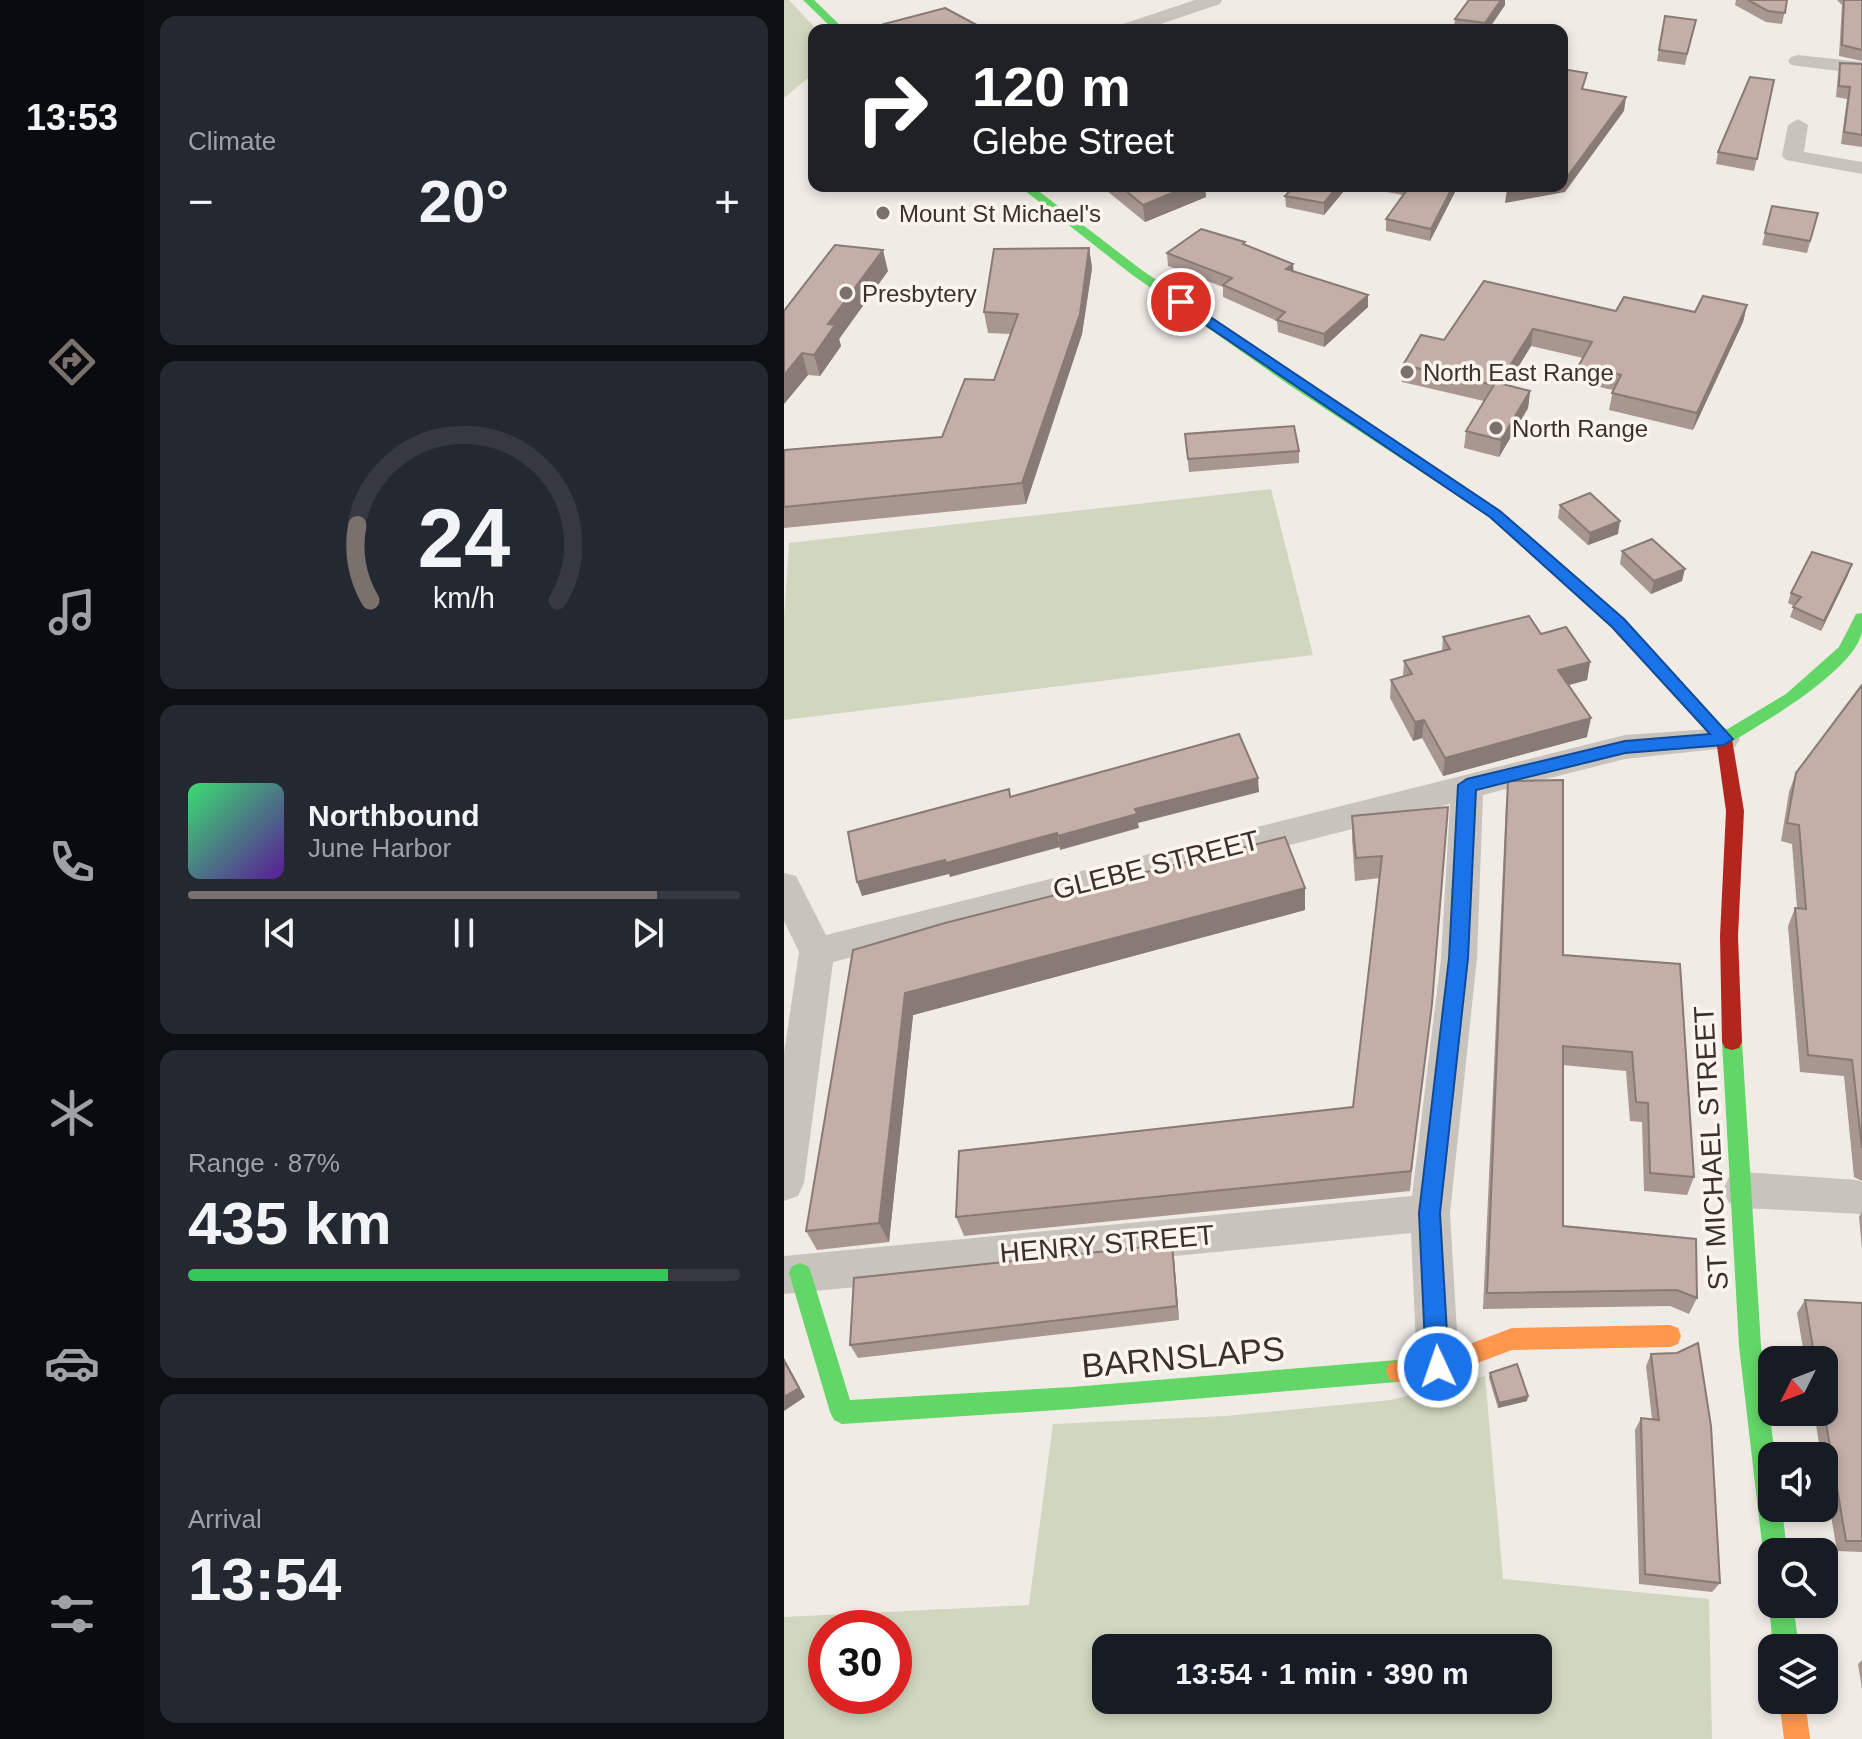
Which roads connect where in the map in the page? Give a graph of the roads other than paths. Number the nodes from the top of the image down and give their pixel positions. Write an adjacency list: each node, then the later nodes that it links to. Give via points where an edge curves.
1 (808, 0): 3 (street)
2 (1213, 0): 4 (street)
3 (834, 24)
4 (1142, 24)
5 (1798, 61): 6 (street)
6 (1862, 68)
7 (1798, 125): 8 (street, via 1793,156)
8 (1862, 168)
9 (1033, 192): 11 (street, via 1294,382 1495,514 1618,623)
10 (1862, 618): 11 (street, via 1845,650 1792,698)
11 (1724, 739): 12 (street, GLEBE STREET, via 1625,747); 16 (street, ST MICHAEL STREET, via 1735,811 1730,1015)
12 (1467, 785): 14 (street, GLEBE STREET); 18 (street, via 1459,958)
13 (784, 886): 14 (street)
14 (817, 952): 15 (street)
15 (784, 1183)
16 (1743, 1190): 17 (street); 22 (street, ST MICHAEL STREET, via 1750,1346)
17 (1857, 1198)
18 (1430, 1213): 19 (street, HENRY STREET); 21 (street)
19 (792, 1274): 21 (street, BARNSLAPS, via 842,1412)
20 (1670, 1336): 21 (street, BARNSLAPS, via 1512,1339)
21 (1438, 1367)
22 (1773, 1538)
23 (1794, 1714): 24 (street)
24 (1797, 1739)

